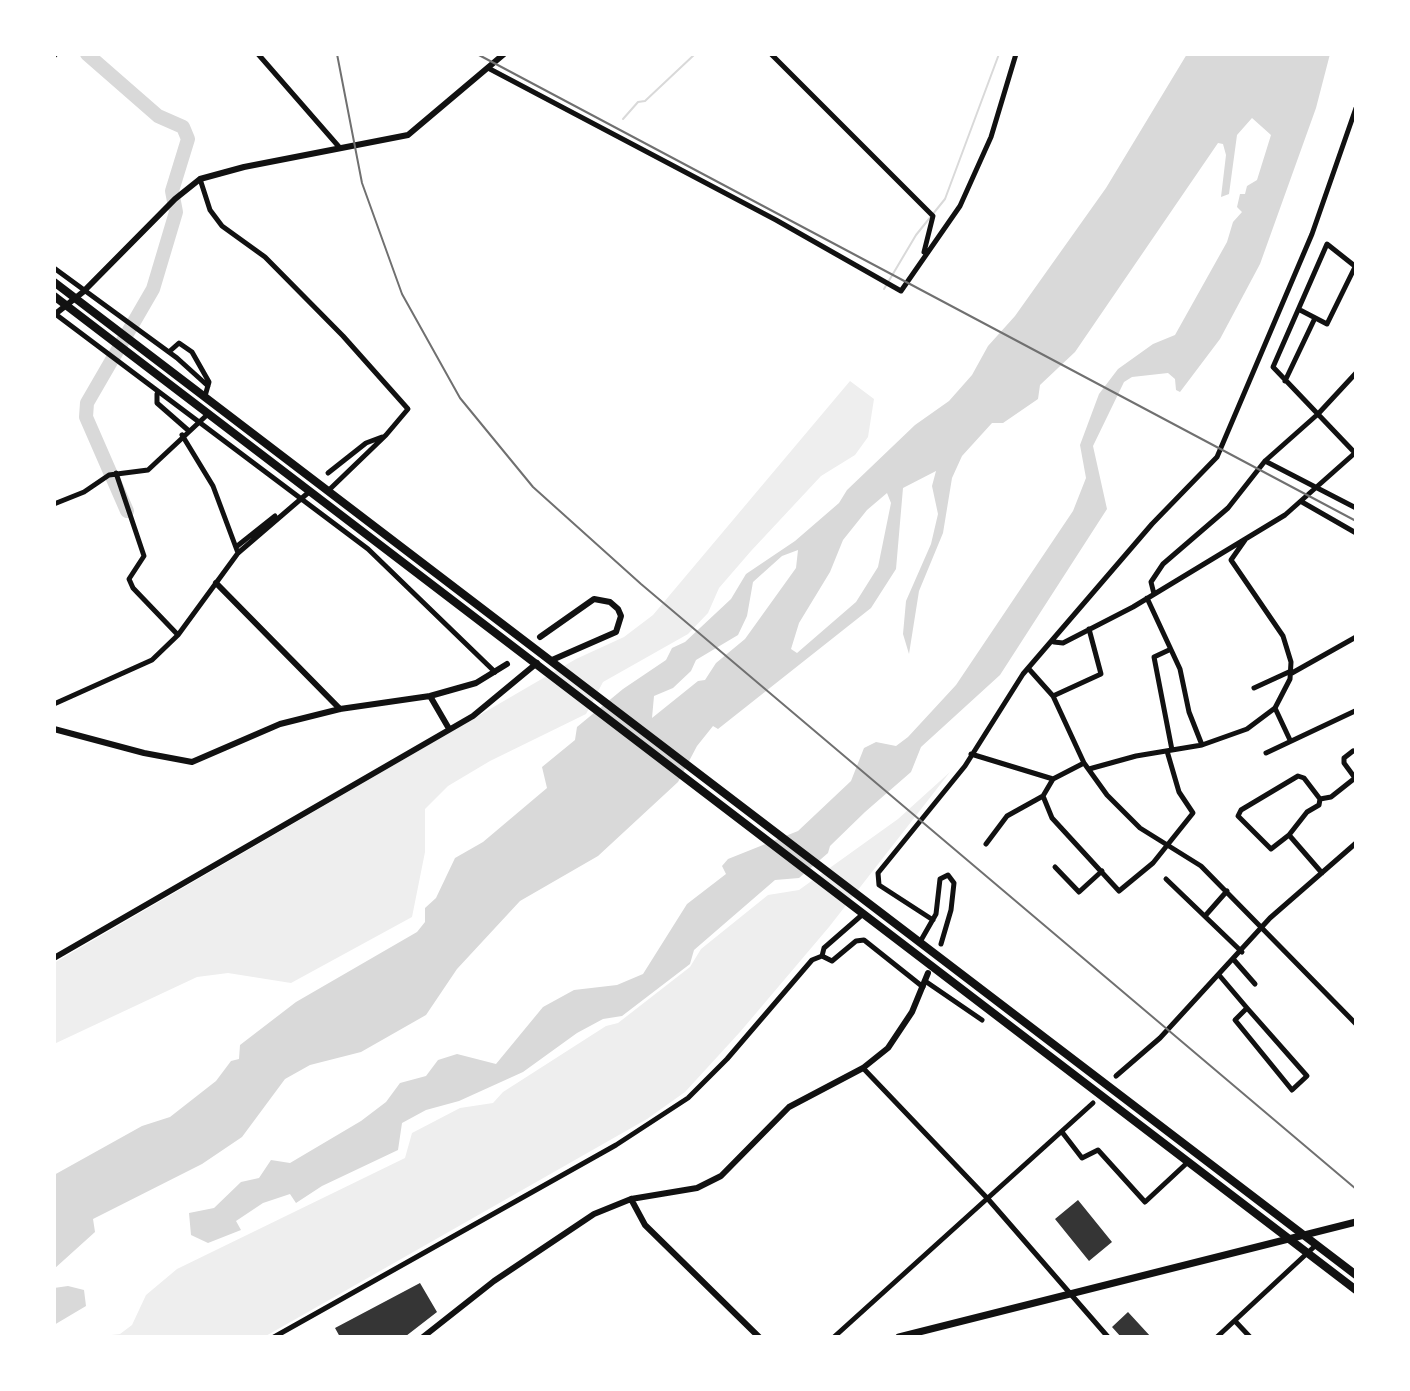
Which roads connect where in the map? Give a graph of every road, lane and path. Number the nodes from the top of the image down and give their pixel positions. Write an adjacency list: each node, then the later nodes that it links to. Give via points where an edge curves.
1 (258, 54): 7 (street)
2 (504, 54): 5 (street)
3 (771, 54): 9 (street, via 933,216)
4 (1016, 54): 9 (street, via 991,137 960,206)
5 (488, 68): 7 (street, via 408,135); 9 (street, via 901,291)
6 (1356, 108): 56 (street, via 1336,171 1217,457 1152,524)
7 (340, 148): 8 (street)
8 (200, 179): 13 (street); 33 (street, via 210,210 222,226 265,257 408,409)
9 (923, 256)
10 (1356, 267): 17 (street, via 1327,244); 19 (street, via 1327,324)
11 (54, 268): 13 (street)
12 (54, 282): 15 (highway)
13 (83, 292): 15 (street); 20 (street)
14 (54, 296): 16 (highway)
15 (75, 298): 16 (street); 20 (highway)
16 (66, 304): 18 (street); 28 (highway)
17 (1299, 310): 19 (street); 24 (street, via 1273,367)
18 (54, 314): 30 (street)
19 (1315, 318): 24 (street)
20 (122, 327): 21 (highway)
21 (137, 338): 25 (street, via 177,358); 27 (highway)
22 (170, 351): 25 (street, via 175,344 185,345)
23 (1356, 373): 29 (street)
24 (1285, 381): 29 (street)
25 (208, 386): 27 (street)
26 (157, 394): 31 (street, via 157,403)
27 (205, 397): 38 (highway)
28 (208, 414): 30 (street); 40 (highway)
29 (1318, 414): 34 (street); 35 (street)
30 (200, 424): 31 (street); 41 (street)
31 (189, 431): 32 (street)
32 (182, 435): 36 (street, via 148,470); 48 (street, via 213,486)
33 (386, 435): 37 (street, via 366,443); 38 (street)
34 (1355, 452): 39 (street)
35 (1265, 461): 39 (street); 50 (street, via 1228,508 1163,564 1151,582)
36 (116, 473): 43 (street); 53 (street, via 144,556 129,579)
37 (328, 473)
38 (330, 489): 58 (highway)
39 (1317, 489): 42 (street); 44 (street)
40 (311, 491): 41 (street); 59 (highway)
41 (300, 501): 48 (street); 62 (street, via 368,549)
42 (1302, 502): 46 (street); 47 (street)
43 (54, 504)
44 (1356, 508)
45 (275, 516): 48 (street)
46 (1356, 533)
47 (1245, 540): 50 (street); 63 (street, via 1231,560 1283,636)
48 (237, 550): 49 (street)
49 (216, 583): 53 (street); 69 (street)
50 (1154, 594): 51 (street)
51 (1147, 598): 52 (street); 57 (street)
52 (1089, 629): 56 (street, via 1063,643); 66 (street, via 1101,674)
53 (178, 635): 67 (street, via 152,660)
54 (540, 637): 58 (street, via 594,599 618,609 616,632)
55 (1356, 637): 63 (street)
56 (1053, 642): 61 (street)
57 (1169, 650): 74 (street, via 1180,669); 75 (street, via 1154,657)
58 (552, 660): 98 (highway)
59 (537, 663): 71 (street, via 473,716); 94 (highway)
60 (507, 664): 62 (street)
61 (1028, 668): 66 (street); 78 (street)
62 (495, 672): 65 (street)
63 (1292, 672): 64 (street); 68 (street)
64 (1254, 688)
65 (430, 696): 69 (street); 71 (street)
66 (1053, 696): 79 (street)
67 (54, 704)
68 (1275, 708): 73 (street); 74 (street, via 1247,729)
69 (340, 709): 72 (street, via 245,736 192,762)
70 (1355, 711): 73 (street)
71 (448, 727): 102 (street)
72 (54, 729)
73 (1290, 740): 77 (street)
74 (1202, 745): 75 (street)
75 (1170, 750): 80 (street); 86 (street, via 1179,792 1193,813)
76 (1353, 751): 81 (street, via 1344,763)
77 (1266, 753)
78 (971, 754): 82 (street); 96 (street, via 876,881)
79 (1084, 763): 80 (street); 82 (street)
80 (1088, 769): 86 (street, via 1134,823)
81 (1356, 778): 84 (street)
82 (1053, 779): 83 (street)
83 (1043, 796): 88 (street, via 1007,816); 90 (street, via 1066,836)
84 (1320, 799): 85 (street); 85 (street, via 1298,776 1238,816 1271,849)
85 (1289, 835): 91 (street)
86 (1169, 843): 90 (street, via 1119,891); 93 (street)
87 (1356, 843): 91 (street)
88 (986, 844)
89 (1055, 867): 90 (street, via 1079,892)
90 (1102, 871)
91 (1322, 873): 97 (street)
92 (1166, 879): 95 (street)
93 (1227, 891): 95 (street); 97 (street)
94 (863, 914): 101 (street, via 824,948); 115 (highway)
95 (1205, 916): 100 (street)
96 (933, 920): 98 (street); 99 (street, via 940,879 948,875 954,883)
97 (1263, 926): 100 (street); 110 (street)
98 (920, 942): 119 (highway)
99 (941, 944)
100 (1242, 952): 103 (street)
101 (822, 956): 106 (street, via 832,961 864,940); 127 (street, via 812,960 698,1088 648,1126)
102 (54, 958)
103 (1234, 960): 105 (street); 107 (street)
104 (928, 973): 106 (street)
105 (1219, 975): 108 (street); 112 (street)
106 (924, 984): 109 (street); 111 (street, via 900,1034)
107 (1255, 984)
108 (1247, 1008): 108 (street, via 1307,1076 1292,1090 1235,1020)
109 (982, 1020)
110 (1356, 1024)
111 (863, 1068): 116 (street, via 789,1107 710,1183); 117 (street)
112 (1116, 1076)
113 (1093, 1103): 114 (street)
114 (1062, 1132): 115 (street, via 1082,1158 1098,1150 1145,1202); 117 (street)
115 (1189, 1162): 120 (highway)
116 (631, 1199): 128 (street, via 571,1228); 129 (street, via 645,1225)
117 (988, 1199): 125 (street); 130 (street)
118 (1356, 1222): 119 (main road)
119 (1304, 1236): 120 (main road); 121 (highway)
120 (1291, 1240): 122 (highway); 125 (main road)
121 (1316, 1245): 122 (street); 123 (highway)
122 (1307, 1253): 124 (highway); 126 (street)
123 (1356, 1275)
124 (1356, 1290)
125 (1072, 1294): 131 (main road); 132 (street)
126 (1235, 1321): 133 (street); 134 (street)
127 (274, 1337)
128 (423, 1337)
129 (759, 1337)
130 (834, 1337)
131 (899, 1337)
132 (1108, 1337)
133 (1217, 1337)
134 (1250, 1337)

